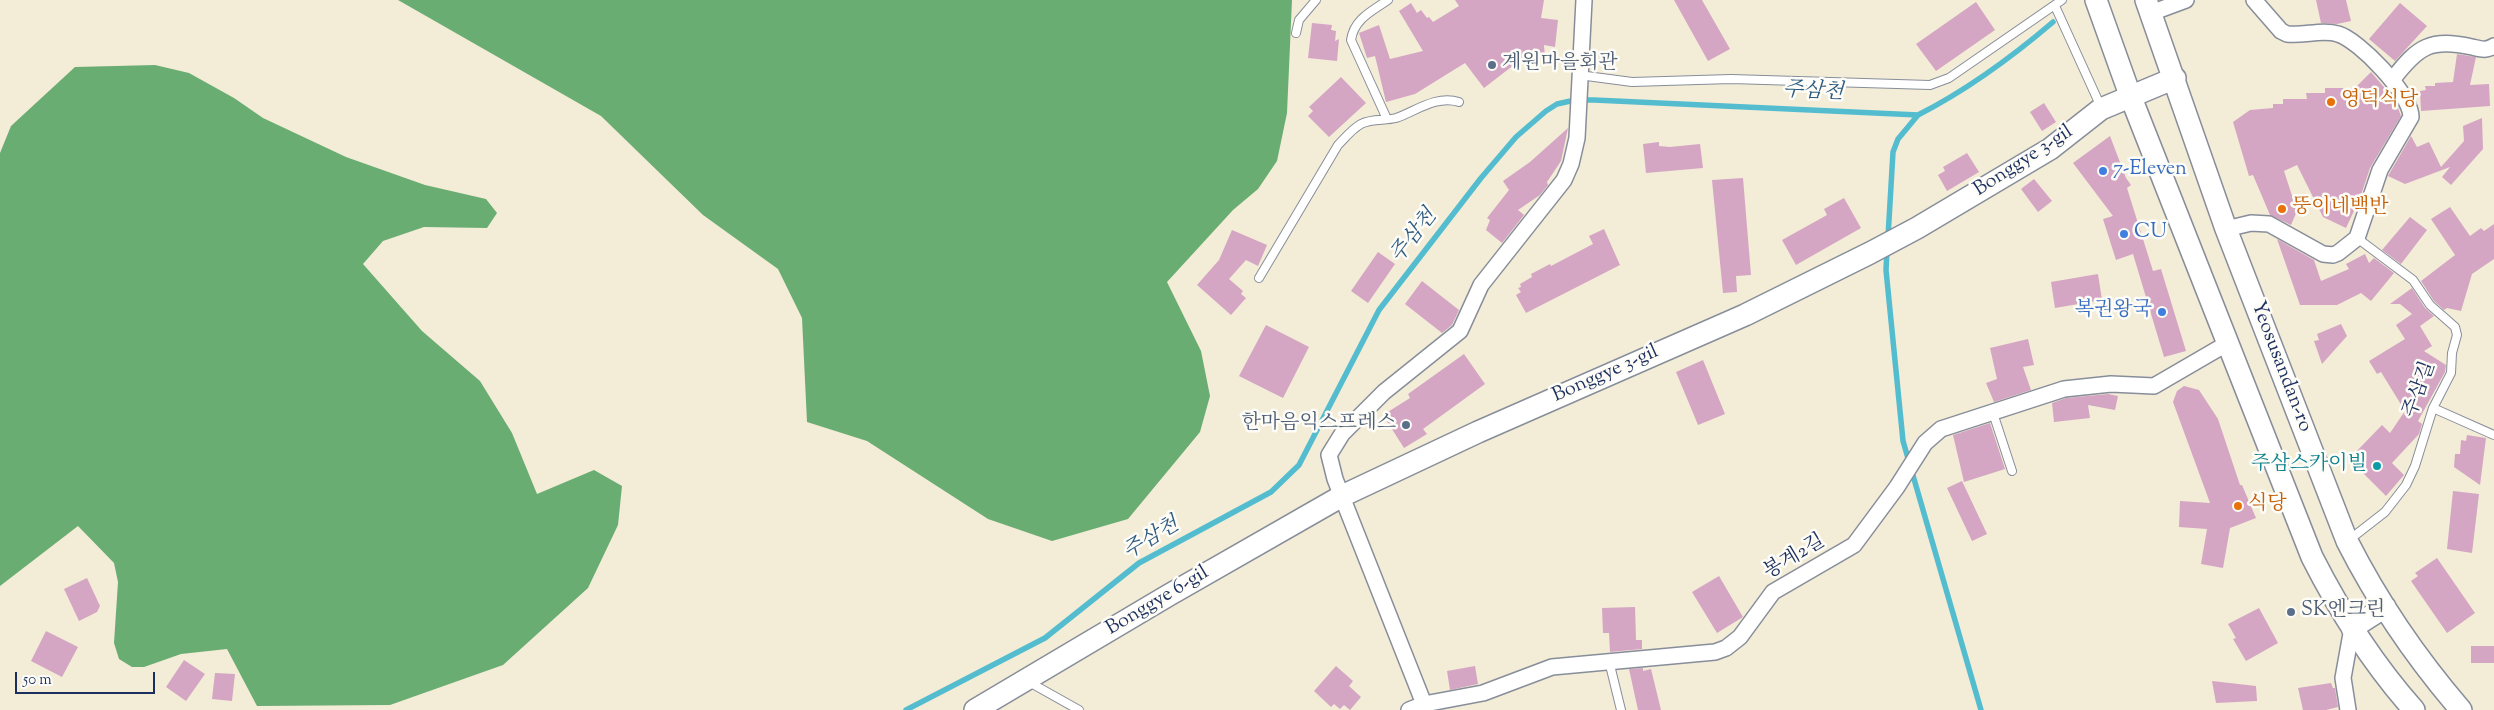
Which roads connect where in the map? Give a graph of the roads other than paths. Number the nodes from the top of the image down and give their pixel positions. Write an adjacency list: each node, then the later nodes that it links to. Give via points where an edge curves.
1 (1316, 0): 10 (lane, via 1300,20)
2 (1388, 0): 18 (lane, via 1360,19 1351,40)
3 (1584, 0): 13 (street)
4 (2062, 0): 8 (lane)
5 (2096, 0): 15 (street, Yeosusandan-ro)
6 (2186, 0): 9 (street)
7 (2254, 0): 14 (street, via 2282,31 2293,35 2338,34)
8 (2055, 6): 13 (lane, via 1949,78 1930,85 1731,79 1632,82); 17 (lane)
9 (2148, 7): 12 (street, Yeosusandan-ro)
10 (1296, 33)
11 (2494, 46): 14 (street, via 2486,50 2444,42 2427,46)
12 (2174, 78): 15 (street, Bonggye 3-gil); 19 (street, Yeosusandan-ro)
13 (1579, 79): 27 (street, via 1573,157 1564,180 1481,286 1460,331 1384,392 1332,448 1331,470)
14 (2393, 79): 20 (street, via 2411,112 2411,120 2380,170)
15 (2130, 95): 17 (street, Bonggye 3-gil); 22 (street, Yeosusandan-ro)
16 (1459, 102): 18 (lane, via 1435,102)
17 (2102, 109): 27 (street, Bonggye 3-gil, via 2050,149 1870,253 1745,315 1495,424)
18 (1387, 119): 21 (lane, via 1361,124 1338,145)
19 (2226, 229): 20 (street, via 2251,223 2268,224 2327,255 2338,253); 28 (street, Yeosusandan-ro)
20 (2357, 238): 23 (lane, 주삼길, via 2413,280 2430,305 2455,327 2457,335 2451,373)
21 (1259, 278)
22 (2228, 343): 24 (street, via 2154,386 2111,384 2064,389); 30 (street, Yeosusandan-ro, via 2312,557)
23 (2433, 408): 25 (lane); 28 (lane, 주삼길, via 2416,466 2406,485 2385,512)
24 (1994, 414): 26 (lane); 31 (street, 봉계2길, via 1941,429 1924,443 1854,545 1773,592 1740,637 1726,648 1715,652)
25 (2494, 435)
26 (2012, 471)
27 (1342, 496): 32 (street, Bonggye 6-gil); 33 (street)
28 (2347, 541): 29 (street, Yeosusandan-ro)
29 (2386, 607): 30 (street); 40 (street, Yeosusandan-ro, via 2425,666)
30 (2352, 628): 38 (street, via 2343,678); 39 (street, Yeosusandan-ro)
31 (1610, 661): 33 (street, 봉계2길, via 1552,667 1483,693); 37 (lane)
32 (1027, 681): 34 (street, Bonggye 6-gil); 35 (lane)
33 (1424, 704): 36 (street, 봉계2길)
34 (975, 710)
35 (1079, 710)
36 (1409, 710)
37 (1621, 710)
38 (2348, 710)
39 (2414, 710)
40 (2461, 710)

